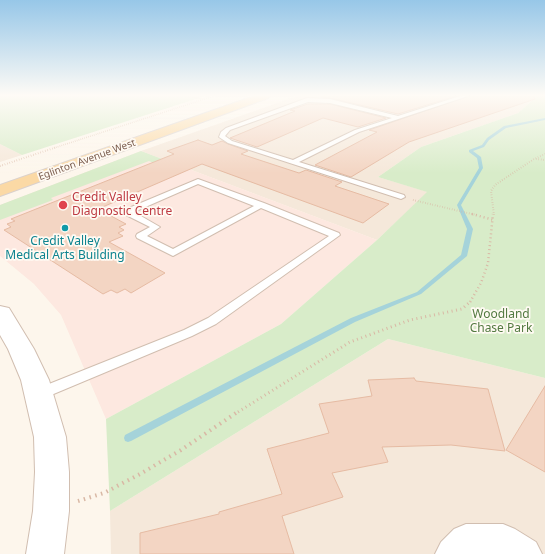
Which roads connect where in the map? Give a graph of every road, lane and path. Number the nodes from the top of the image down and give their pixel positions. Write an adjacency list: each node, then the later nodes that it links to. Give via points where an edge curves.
1 (135, 122): 10 (path)
2 (159, 122): 11 (main road, Eglinton Avenue West)
3 (192, 122): 12 (main road, Eglinton Avenue West)
4 (251, 122): 9 (lane, via 223,133 222,137 230,142)
5 (382, 122): 9 (lane, via 357,131)
6 (545, 154): 7 (path)
7 (534, 159): 8 (path); 16 (path, via 495,185 491,191)
8 (545, 160)
9 (295, 162): 13 (lane)
10 (0, 166)
11 (15, 171)
12 (0, 191)
13 (401, 197)
14 (423, 203): 16 (path)
15 (261, 205): 15 (lane, via 198,181 127,212 156,227 140,236 173,253); 18 (lane, via 336,235 212,320 188,333)
16 (494, 220): 19 (path, via 488,263 481,283 471,301 462,308 410,320 350,342 140,474 104,493)
17 (0, 314): 18 (street, via 21,349)
18 (39, 394): 19 (street, via 50,437)
19 (51, 511): 20 (street)
20 (45, 554)
21 (453, 554): 22 (street, via 466,541 503,541)
22 (524, 554)

